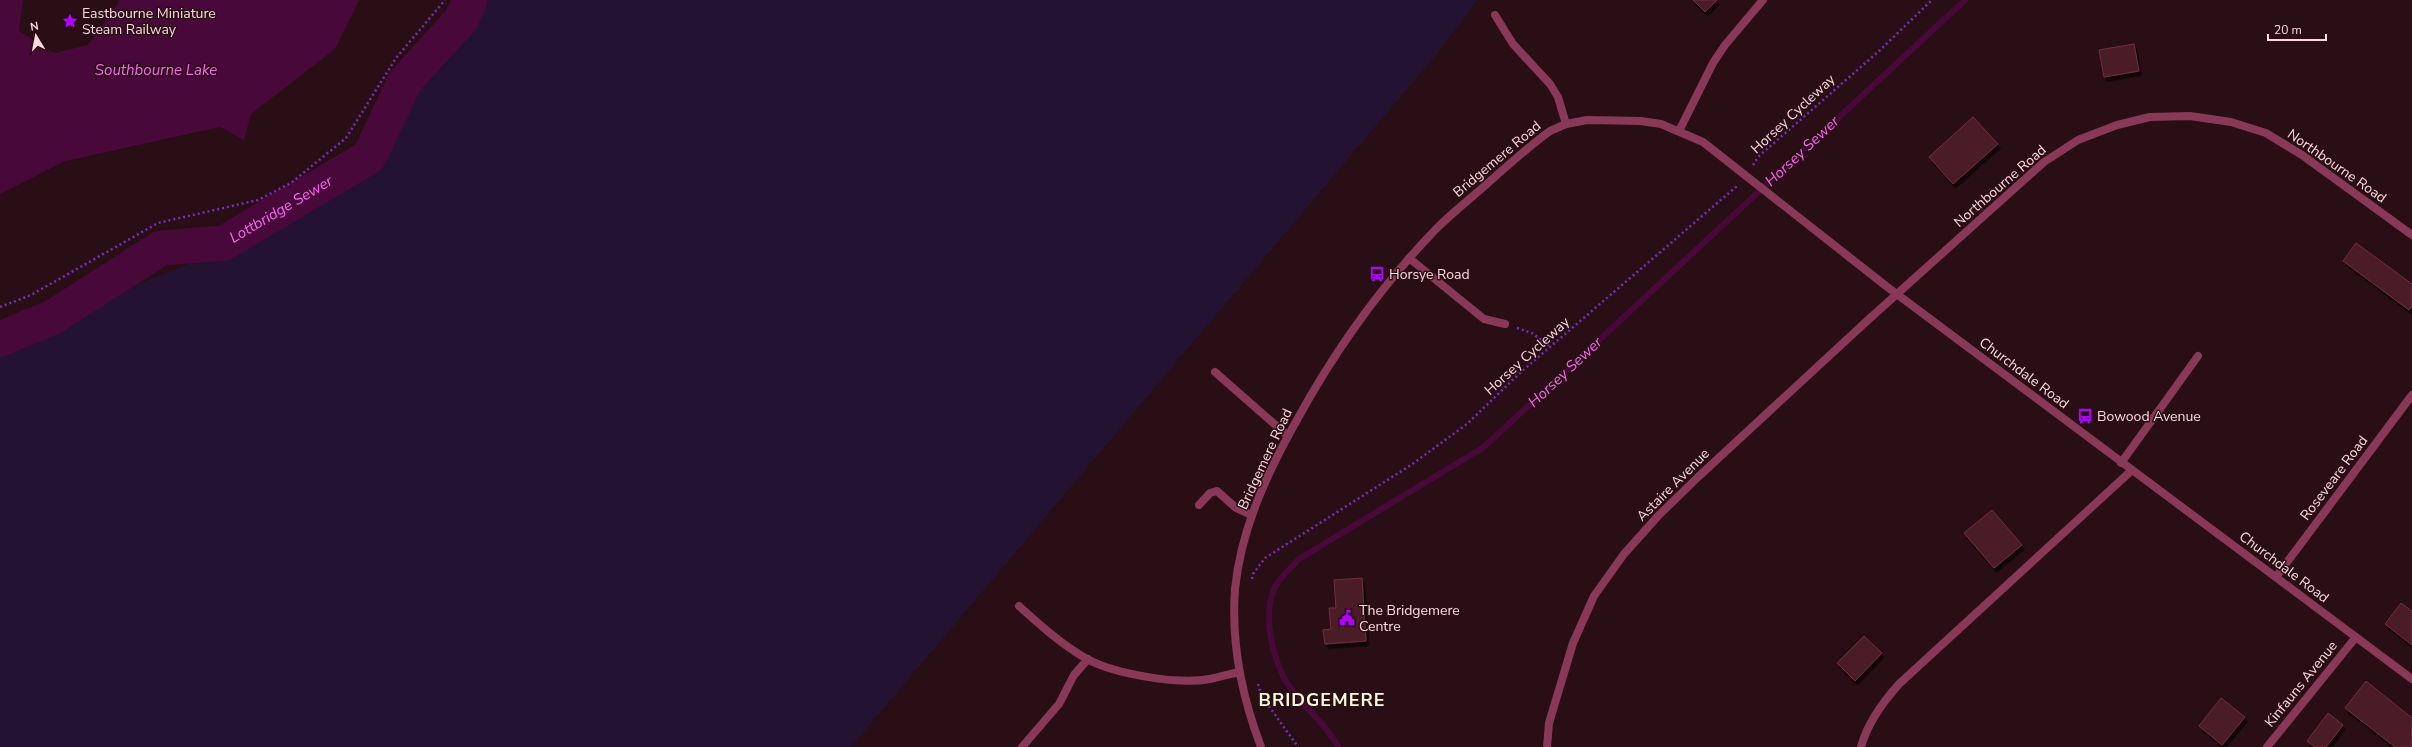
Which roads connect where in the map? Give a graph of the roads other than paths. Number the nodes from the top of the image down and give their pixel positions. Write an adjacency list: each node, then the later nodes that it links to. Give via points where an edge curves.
1 (1763, 0): 4 (street, via 1713,63)
2 (1495, 15): 3 (street, via 1513,44 1550,84 1558,97)
3 (1566, 124): 4 (street, Bridgemere Road, via 1587,120 1641,121); 6 (street, Bridgemere Road, via 1550,131 1534,143 1437,228)
4 (1679, 131): 7 (street, Churchdale Road, via 1703,142 1746,174)
5 (2412, 235): 7 (street, Northbourne Road, via 2302,155 2266,133 2231,122 2190,116 2150,117 2117,125 2078,140 2044,162)
6 (1409, 258): 8 (street, via 1484,319); 12 (street, Bridgemere Road, via 1350,332)
7 (1897, 294): 13 (street, Churchdale Road); 25 (street, Astaire Avenue, via 1697,478 1624,554 1594,596 1573,643 1549,723)
8 (1506, 324)
9 (2198, 356): 13 (street)
10 (1215, 372): 12 (street)
11 (2412, 395): 17 (street, Roseveare Road)
12 (1288, 436): 16 (street, Bridgemere Road)
13 (2121, 463): 14 (street, Churchdale Road)
14 (2131, 471): 17 (street, Churchdale Road); 26 (street, via 1899,684 1874,717 1864,734)
15 (1199, 505): 16 (street, via 1210,493 1216,491 1236,508)
16 (1251, 515): 21 (street, Bridgemere Road, via 1235,588 1234,622)
17 (2276, 577): 19 (street, Churchdale Road)
18 (1019, 606): 20 (street, via 1054,636)
19 (2356, 637): 22 (street, Churchdale Road); 27 (street, Kinfauns Avenue)
20 (1088, 659): 21 (street, via 1126,672 1186,681 1210,679); 23 (street, via 1074,675 1059,704)
21 (1239, 672): 24 (street, Bridgemere Road)
22 (2412, 679)
23 (1022, 747)
24 (1262, 747)
25 (1547, 747)
26 (1861, 747)
27 (2267, 747)

